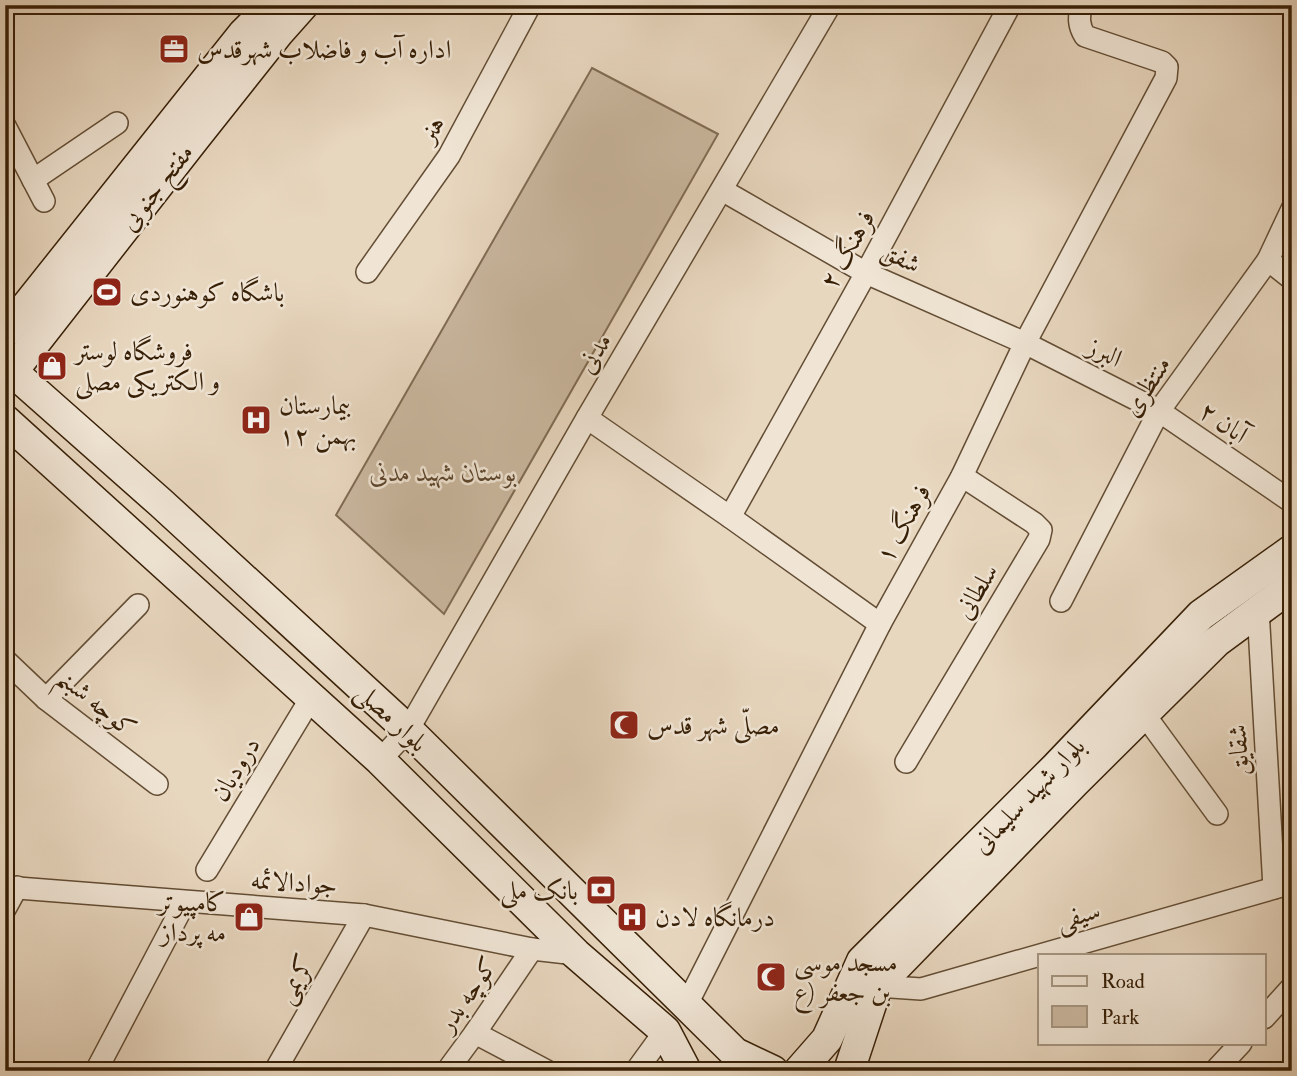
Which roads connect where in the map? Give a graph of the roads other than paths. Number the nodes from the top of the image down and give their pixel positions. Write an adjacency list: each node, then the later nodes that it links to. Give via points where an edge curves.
1 (303, 5): 6 (main road, مفتح جنوبی)
2 (530, 5): 14 (street, هنر, via 449,156)
3 (830, 5): 10 (street, مدنی)
4 (1010, 5): 15 (street, فرهنگ ۲)
5 (1081, 5): 18 (street, فرهنگ ۱, via 1080,28 1085,36 1162,62 1167,67 1166,78)
6 (270, 18): 17 (main road, مفتح جنوبی, via 243,34); 19 (main road, مفتح جنوبی)
7 (117, 123): 9 (street)
8 (5, 126): 9 (street)
9 (33, 180): 11 (street)
10 (722, 191): 15 (street, شفق); 21 (street, مدنی)
11 (44, 201)
12 (1292, 209): 13 (street, منتظری)
13 (1268, 260): 16 (street); 20 (street, منتظری)
14 (367, 272)
15 (866, 273): 18 (street, شفق); 25 (street, فرهنگ ۲)
16 (1292, 279)
17 (5, 333)
18 (1025, 343): 20 (street, البرز); 23 (street, فرهنگ ۱)
19 (8, 372): 36 (main road, بلوار مصلی, via 161,503)
20 (1160, 411): 24 (street, آبان ۲); 28 (street, منتظری)
21 (587, 418): 25 (street); 36 (street, مدنی)
22 (5, 420): 33 (main road, بلوار مصلی)
23 (962, 476): 31 (street, فرهنگ ۱); 38 (street, سلطانی, via 1041,530)
24 (1292, 502)
25 (730, 517): 31 (street)
26 (1292, 550): 65 (main road, بلوار شهید سلیمانی, via 1201,615 862,961 827,1039)
27 (1292, 586): 30 (main road, بلوار شهید سلیمانی)
28 (1061, 601)
29 (138, 605): 34 (street)
30 (1258, 609): 35 (main road, بلوار شهید سلیمانی, via 1216,642); 42 (street, شقایق)
31 (880, 624): 53 (street, فرهنگ ۱)
32 (6, 662): 34 (street, کوچه شبنم)
33 (311, 698): 37 (main road, بلوار مصلی); 41 (street, درودیان)
34 (47, 699): 39 (street, کوچه شبنم)
35 (1144, 713): 40 (street); 51 (main road, بلوار شهید سلیمانی)
36 (408, 730): 37 (street, مدنی); 53 (main road, بلوار مصلی)
37 (380, 760): 48 (main road, بلوار مصلی)
38 (906, 762)
39 (157, 784)
40 (1217, 814)
41 (207, 870)
42 (1283, 886): 49 (street, سیفی)
43 (11, 887): 44 (street, جوادالائمه); 45 (street)
44 (185, 902): 46 (street, جوادالائمه); 58 (street)
45 (5, 909)
46 (364, 915): 47 (street, جوادالائمه); 59 (street, کریمی)
47 (532, 948): 48 (street, جوادالائمه); 56 (street, کوچه بدر)
48 (576, 954): 55 (main road, بلوار مصلی)
49 (1044, 954)
50 (1038, 956): 51 (street, سیفی, via 921,989)
51 (877, 986): 66 (main road, بلوار شهید سلیمانی)
52 (1292, 987): 54 (street)
53 (686, 1006): 64 (main road, بلوار مصلی, via 735,1053)
54 (1266, 1016)
55 (665, 1031): 62 (street); 63 (main road, بلوار مصلی)
56 (475, 1033): 60 (street, کوچه بدر); 61 (street)
57 (1240, 1044): 67 (street)
58 (96, 1071)
59 (275, 1071)
60 (447, 1071)
61 (547, 1071)
62 (636, 1071)
63 (686, 1071)
64 (773, 1071)
65 (799, 1071)
66 (849, 1071)
67 (1215, 1071)

